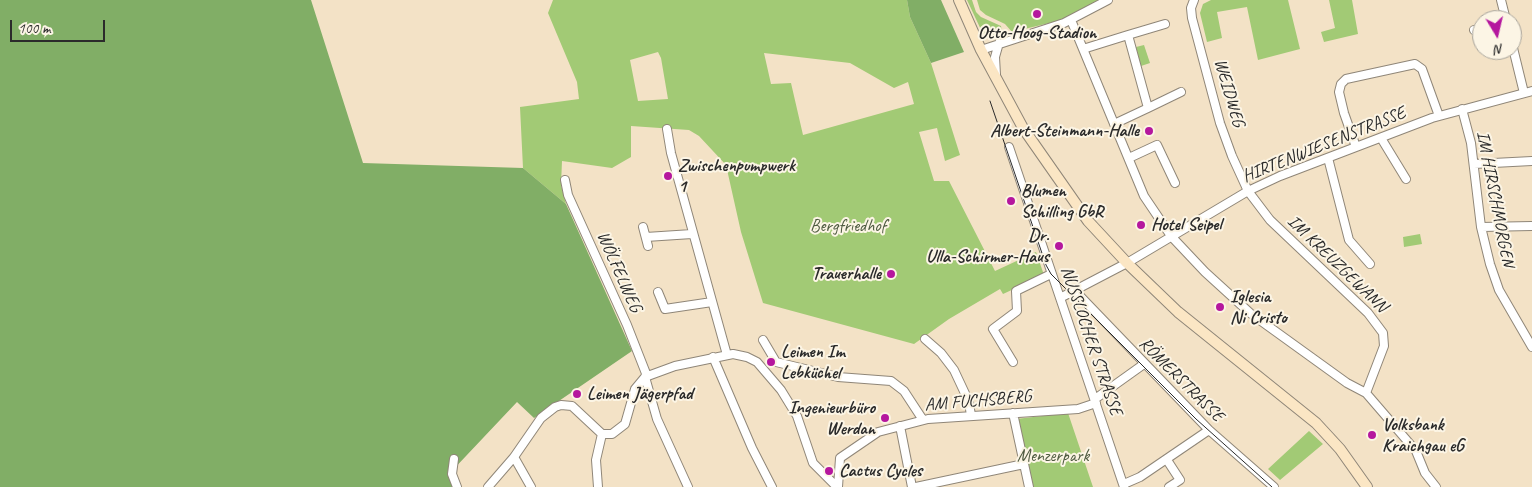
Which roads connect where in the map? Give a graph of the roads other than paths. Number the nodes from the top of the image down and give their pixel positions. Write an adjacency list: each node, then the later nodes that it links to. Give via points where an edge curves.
1 (959, 0): 9 (main road)
2 (1108, 0): 4 (street)
3 (1192, 0): 29 (street, WEIDWEG, via 1192,18 1220,122)
4 (1071, 20): 7 (street); 8 (street)
5 (1165, 24): 6 (street)
6 (1128, 35): 8 (street); 14 (street)
7 (1000, 43): 9 (street); 11 (street, via 995,57)
8 (1083, 49): 17 (street)
9 (981, 50): 11 (main road)
10 (1517, 60): 13 (street)
11 (996, 80): 37 (main road, via 1023,128 1088,221)
12 (1181, 92): 14 (street)
13 (1528, 92): 15 (street, HIRTENWIESENSTRASSE)
14 (1148, 108): 17 (street)
15 (1462, 109): 16 (street, HIRTENWIESENSTRASSE); 25 (street, IM HIRSCHMORGEN)
16 (1439, 116): 19 (street, HIRTENWIESENSTRASSE); 21 (street, via 1422,69 1415,64 1346,79 1339,92)
17 (1114, 124): 22 (street)
18 (667, 129): 33 (street)
19 (1381, 138): 21 (street, HIRTENWIESENSTRASSE); 26 (street)
20 (1009, 147): 39 (street, NUSSLOCHER STRASSE)
21 (1356, 147): 23 (street, HIRTENWIESENSTRASSE)
22 (1129, 158): 28 (street, via 1157,145); 34 (street, via 1144,196)
23 (1328, 158): 29 (street, HIRTENWIESENSTRASSE); 38 (street, via 1349,240)
24 (1532, 161): 25 (street)
25 (1474, 164): 32 (street, IM HIRSCHMORGEN)
26 (1406, 179)
27 (565, 180): 51 (street, WÖLFELWEG, via 570,199)
28 (1175, 183)
29 (1248, 191): 34 (street, HIRTENWIESENSTRASSE); 52 (street, IM KREUZGEWANN, via 1281,232 1381,328 1384,346)
30 (1532, 226): 32 (street)
31 (642, 227): 35 (street)
32 (1482, 227): 46 (street, IM HIRSCHMORGEN, via 1486,253 1497,284)
33 (692, 234): 35 (street); 43 (street)
34 (1170, 236): 37 (street, HIRTENWIESENSTRASSE); 52 (street, via 1250,313 1347,383)
35 (646, 238): 36 (street)
36 (648, 246)
37 (1127, 263): 41 (street, HIRTENWIESENSTRASSE); 76 (main road, via 1200,331 1316,423 1340,448)
38 (1370, 264)
39 (1051, 274): 42 (street, NUSSLOCHER STRASSE); 49 (street, via 1016,292 1017,311 992,329)
40 (658, 292): 43 (street, via 666,312)
41 (1070, 294): 42 (street, HIRTENWIESENSTRASSE); 50 (street, RÖMERSTRASSE, via 1079,295)
42 (1060, 298): 53 (street, NUSSLOCHER STRASSE)
43 (712, 302): 47 (street)
44 (925, 339): 55 (street, via 954,370 969,402)
45 (763, 340): 56 (street, via 776,362 838,377 891,381 904,390)
46 (1532, 346)
47 (727, 355): 48 (street); 72 (street, via 747,357 762,367 794,409 813,462)
48 (713, 357): 51 (street); 71 (street)
49 (1014, 362)
50 (1144, 364): 53 (street); 58 (street, RÖMERSTRASSE)
51 (646, 376): 59 (street, via 635,389 625,424 615,433); 70 (street, WÖLFELWEG, via 657,419)
52 (1366, 393): 77 (street, via 1416,450 1425,473)
53 (1096, 401): 54 (street, AM FUCHSBERG, via 1078,408); 65 (street, NUSSLOCHER STRASSE)
54 (1013, 413): 55 (street, AM FUCHSBERG); 63 (street)
55 (971, 416): 56 (street, AM FUCHSBERG)
56 (923, 420): 57 (street, AM FUCHSBERG)
57 (900, 426): 72 (street, AM FUCHSBERG, via 874,434 841,456); 73 (street)
58 (1209, 430): 62 (street); 75 (street, RÖMERSTRASSE)
59 (602, 434): 60 (street, via 578,410 568,405 559,406 541,418); 69 (street, via 596,460)
60 (514, 457): 67 (street); 68 (street)
61 (454, 460): 66 (street, via 452,474)
62 (1166, 460): 64 (street, via 1180,480); 65 (street)
63 (1024, 464): 73 (street); 74 (street)
64 (1168, 485)
65 (1124, 486)
66 (457, 487)
67 (488, 487)
68 (531, 487)
69 (598, 487)
70 (688, 487)
71 (772, 487)
72 (837, 487)
73 (914, 487)
74 (1029, 487)
75 (1274, 487)
76 (1366, 487)
77 (1436, 487)

